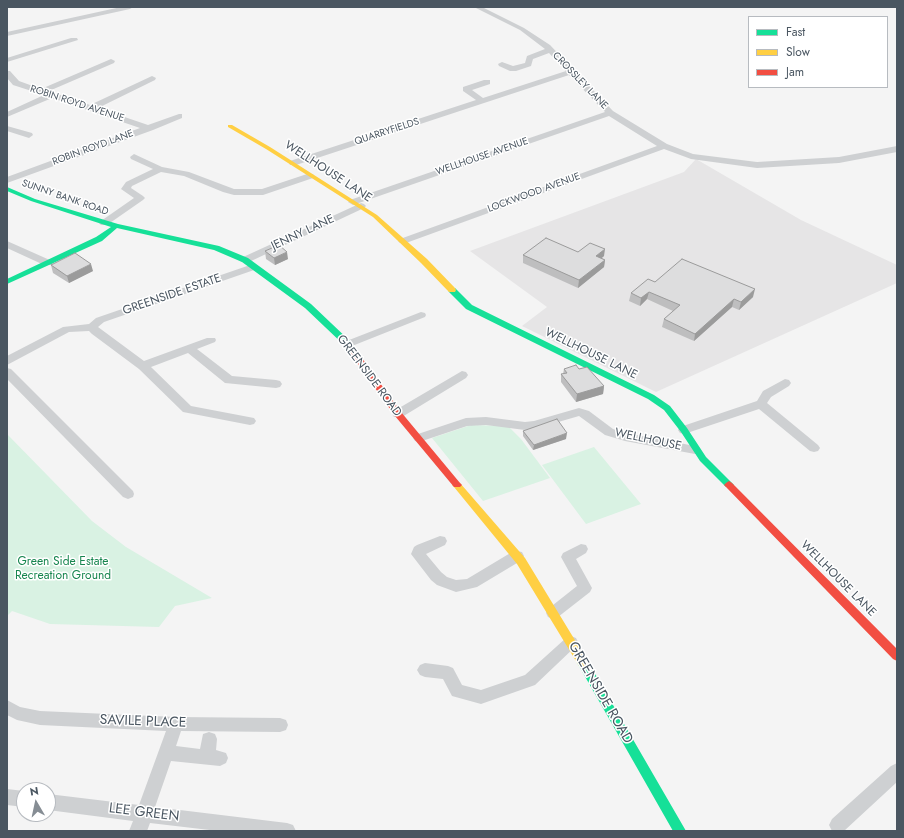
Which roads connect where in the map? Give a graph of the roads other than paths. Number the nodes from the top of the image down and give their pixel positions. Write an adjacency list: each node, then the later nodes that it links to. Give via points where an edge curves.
1 (130, 7): 3 (street)
2 (477, 7): 5 (street, CROSSLEY LANE, via 522,29)
3 (7, 34)
4 (74, 40): 6 (street)
5 (550, 50): 8 (street, via 530,58 528,64 513,69); 9 (street, CROSSLEY LANE)
6 (7, 60)
7 (111, 61): 13 (street)
8 (502, 64)
9 (571, 72): 15 (street, QUARRYFIELDS); 17 (street, CROSSLEY LANE)
10 (7, 73): 13 (street, ROBIN ROYD AVENUE, via 16,84)
11 (152, 78): 16 (street)
12 (487, 82): 15 (street, via 466,89)
13 (41, 92): 14 (street, ROBIN ROYD AVENUE)
14 (51, 95): 16 (street, ROBIN ROYD AVENUE); 18 (street)
15 (482, 101): 27 (street, QUARRYFIELDS)
16 (91, 108): 22 (street, ROBIN ROYD AVENUE)
17 (610, 113): 24 (street, CROSSLEY LANE); 32 (street, WELLHOUSE AVENUE)
18 (7, 115)
19 (180, 116): 22 (street, ROBIN ROYD LANE)
20 (230, 126): 27 (street, WELLHOUSE LANE)
21 (7, 128): 23 (street)
22 (150, 128): 30 (street, ROBIN ROYD LANE)
23 (29, 135)
24 (664, 146): 25 (street, CROSSLEY LANE, via 691,156 757,165 839,160); 35 (street, LOCKWOOD AVENUE)
25 (897, 149)
26 (134, 157): 28 (street)
27 (293, 163): 29 (street, WELLHOUSE LANE)
28 (160, 169): 29 (street, via 186,174 226,190 248,193 274,190); 33 (street, via 129,184 126,189 140,198)
29 (310, 176): 32 (street, WELLHOUSE LANE)
30 (7, 180)
31 (7, 189): 33 (street, SUNNY BANK ROAD)
32 (357, 204): 35 (street, WELLHOUSE LANE); 37 (street, JENNY LANE)
33 (104, 223): 34 (street, SUNNY BANK ROAD)
34 (116, 226): 37 (street, GREENSIDE ROAD, via 216,248); 38 (street, via 99,239)
35 (403, 241): 55 (street, WELLHOUSE LANE, via 469,307 651,397 667,408)
36 (7, 244): 38 (street)
37 (245, 260): 39 (street, GREENSIDE ROAD)
38 (48, 263): 40 (street)
39 (253, 267): 42 (street, GREENSIDE ESTATE, via 100,320); 44 (street, GREENSIDE ROAD, via 308,306)
40 (7, 282)
41 (421, 316): 44 (street)
42 (92, 326): 46 (street, GREENSIDE ESTATE, via 67,329); 47 (street, via 96,332)
43 (212, 340): 45 (street)
44 (348, 344): 53 (street, GREENSIDE ROAD)
45 (190, 349): 47 (street); 50 (street, via 229,380)
46 (7, 361)
47 (143, 366): 54 (street, via 188,409)
48 (7, 372): 59 (street)
49 (462, 375): 53 (street)
50 (276, 384)
51 (785, 384): 52 (street, via 767,394)
52 (761, 404): 55 (street); 57 (street)
53 (398, 414): 56 (street, GREENSIDE ROAD)
54 (250, 421)
55 (684, 430): 58 (street, WELLHOUSE LANE)
56 (419, 438): 58 (street, WELLHOUSE, via 466,422 486,421 526,426 579,412 609,432); 62 (street, GREENSIDE ROAD)
57 (814, 448)
58 (696, 450): 65 (street, WELLHOUSE LANE)
59 (128, 494)
60 (440, 541): 62 (street, via 422,548 418,554 436,576 456,586 472,583)
61 (581, 549): 63 (street, via 568,557 585,588)
62 (517, 556): 63 (street, GREENSIDE ROAD)
63 (553, 613): 64 (street, GREENSIDE ROAD)
64 (571, 642): 66 (street, via 530,680 481,697 457,691 448,673); 79 (street, GREENSIDE ROAD)
65 (897, 656)
66 (425, 670)
67 (7, 707): 68 (street, SAVILE PLACE, via 17,713 40,718)
68 (176, 724): 69 (street, SAVILE PLACE); 71 (street)
69 (280, 725)
70 (209, 739): 71 (street, via 213,757)
71 (166, 753): 74 (street)
72 (897, 771): 75 (street)
73 (56, 803): 74 (street, LEE GREEN)
74 (144, 813): 76 (street, LEE GREEN); 77 (street)
75 (838, 825)
76 (259, 829): 78 (street, LEE GREEN)
77 (138, 831)
78 (287, 831)
79 (680, 831)

